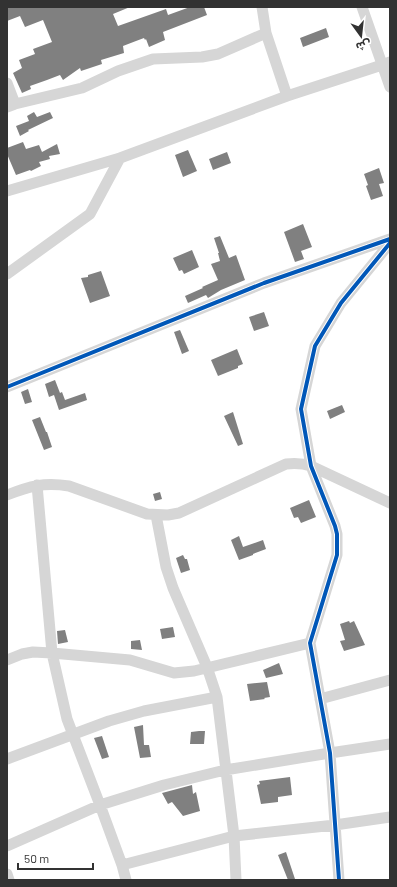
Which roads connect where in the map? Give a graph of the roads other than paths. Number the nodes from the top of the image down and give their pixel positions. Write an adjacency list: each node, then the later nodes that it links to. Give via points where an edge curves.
1 (262, 7): 3 (street)
2 (362, 7): 4 (street)
3 (266, 33): 7 (street); 8 (street, via 218,54 153,59 118,71 82,88)
4 (386, 64): 6 (street); 7 (street)
5 (7, 83): 8 (street)
6 (390, 87)
7 (287, 96): 9 (street)
8 (11, 106)
9 (120, 158): 10 (street); 13 (street, via 90,214)
10 (7, 191)
11 (390, 239): 14 (street, via 264,283)
12 (390, 243): 15 (street, via 341,303 315,346 300,409)
13 (7, 274)
14 (7, 387)
15 (311, 466): 18 (street); 19 (street, via 303,463 286,464 179,513); 20 (street, via 336,526 338,544 337,555)
16 (37, 485): 17 (street); 19 (street, via 69,486 137,511); 21 (street)
17 (7, 496)
18 (390, 503)
19 (156, 515): 23 (street, via 170,581)
20 (310, 643): 23 (street); 26 (street)
21 (52, 653): 22 (street, via 32,652); 23 (street, via 130,660 174,673); 27 (street, via 66,719)
22 (7, 660)
23 (207, 667): 25 (street)
24 (390, 680): 26 (street)
25 (217, 697): 27 (street, via 144,711); 31 (street)
26 (320, 699): 29 (street)
27 (72, 734): 30 (street); 32 (street)
28 (390, 744): 29 (street)
29 (330, 753): 31 (street); 34 (street)
30 (7, 759)
31 (226, 770): 32 (street, via 164,785); 35 (street)
32 (100, 805): 36 (street); 37 (street)
33 (390, 817): 34 (street)
34 (335, 825): 35 (street); 42 (street)
35 (234, 836): 37 (street); 41 (street)
36 (7, 846)
37 (122, 865): 40 (street)
38 (7, 874): 39 (street)
39 (9, 880)
40 (126, 880)
41 (236, 880)
42 (339, 880)

